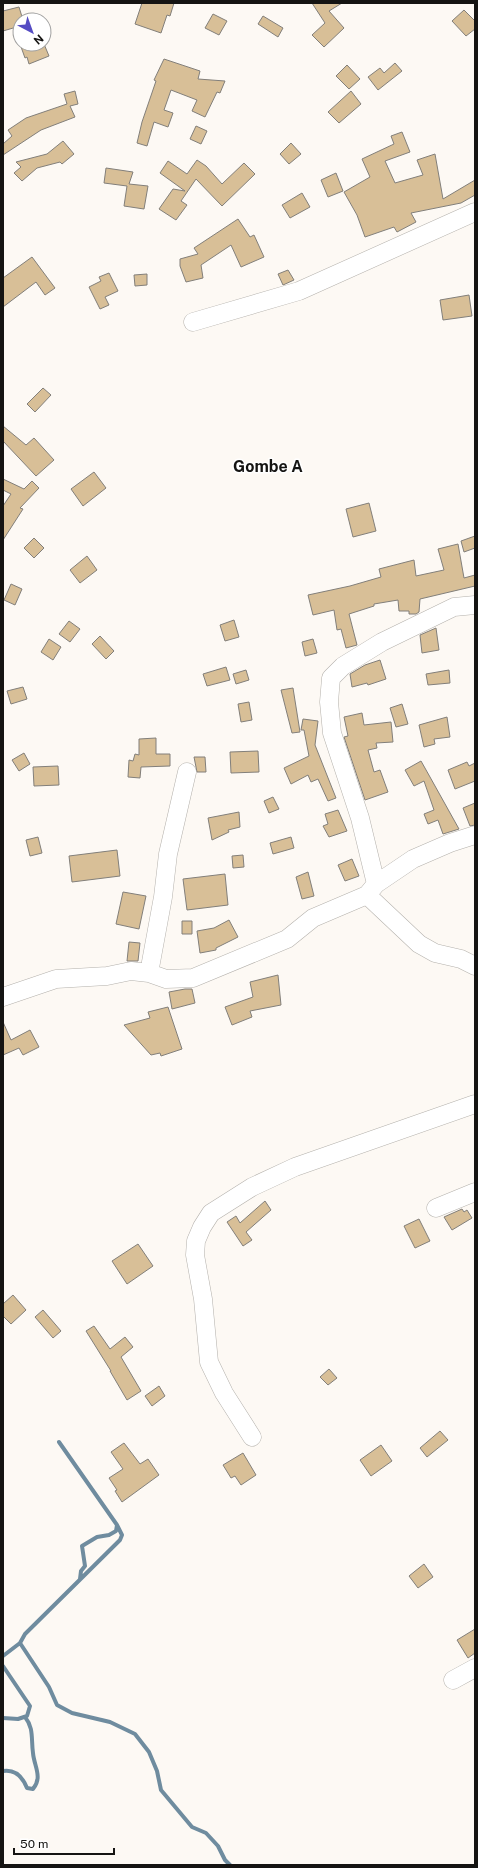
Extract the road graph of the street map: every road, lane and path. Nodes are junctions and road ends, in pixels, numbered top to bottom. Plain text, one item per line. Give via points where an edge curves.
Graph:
1 (475, 212) edge
2 (192, 322) dead end
3 (475, 605) edge
4 (187, 772) dead end
5 (475, 835) edge
6 (372, 890) junction
7 (475, 966) edge
8 (149, 973) junction
9 (3, 997) edge
10 (475, 1104) edge
11 (475, 1192) edge
12 (436, 1208) dead end
13 (252, 1437) dead end
14 (475, 1668) edge
15 (453, 1680) dead end

1 - 2 street via 299,291
3 - 6 street via 454,607 382,642 343,666 331,678 329,702 332,733 360,818
4 - 8 street via 168,854
5 - 6 street via 413,859
6 - 7 street via 419,944 435,953 461,959
6 - 8 street via 313,918 287,939 193,978 166,979
8 - 9 street via 131,971 107,976 56,979
10 - 13 street via 295,1167 252,1187 211,1213 196,1241 195,1255 203,1299 209,1362 224,1393
11 - 12 street
14 - 15 street

